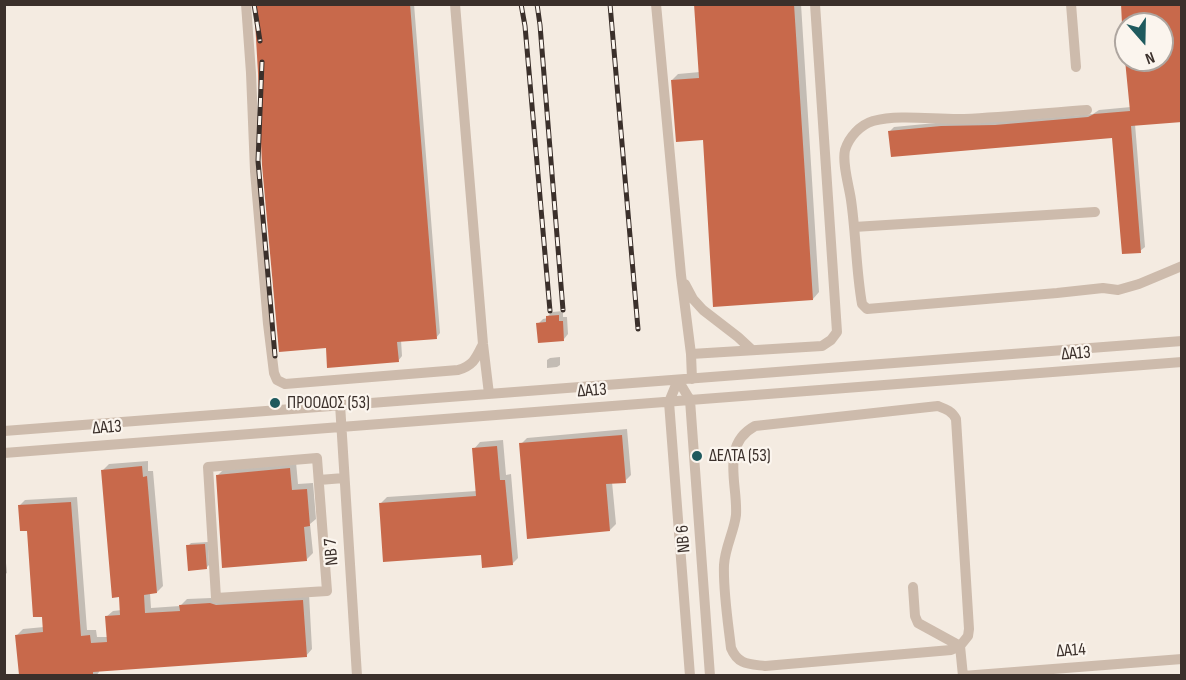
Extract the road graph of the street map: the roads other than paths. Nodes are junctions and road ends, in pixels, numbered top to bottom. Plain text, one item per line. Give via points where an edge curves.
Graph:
1 (246, 4) edge
2 (455, 4) edge
3 (656, 4) edge
4 (815, 4) edge
5 (1071, 4) edge
6 (1076, 67) dead end
7 (1088, 110) dead end
8 (1095, 212) dead end
9 (854, 227) junction
10 (1182, 266) edge
11 (681, 275) junction
12 (1182, 341) edge
13 (483, 344) junction
14 (752, 350) junction
15 (691, 354) junction
16 (1182, 362) edge
17 (692, 379) junction
18 (678, 380) junction
19 (489, 394) junction
20 (690, 400) junction
21 (669, 402) junction
22 (340, 405) junction
23 (342, 426) junction
24 (4, 431) edge
25 (4, 453) edge
26 (344, 478) junction
27 (319, 480) junction
28 (913, 586) dead end
29 (960, 646) junction
30 (1182, 659) edge
31 (357, 675) edge
32 (690, 675) edge
33 (711, 675) edge
34 (963, 675) edge

1 - 13 street via 255,171 269,334 277,380 285,384 458,370 473,362
2 - 13 street
3 - 11 street
4 - 14 street via 837,332 822,345
5 - 6 street
7 - 9 street via 871,122 859,129 845,149
8 - 9 street
9 - 10 street via 859,289 867,309 1103,288 1118,290
11 - 14 street via 703,310
11 - 15 street
12 - 17 street, ΔΑ13
13 - 19 street
14 - 15 street
15 - 17 street
16 - 20 street, ΔΑ13
17 - 18 street, ΔΑ13
18 - 19 street, ΔΑ13
18 - 20 street
18 - 21 street
19 - 22 street, ΔΑ13
20 - 21 street, ΔΑ13
20 - 33 street, ΝΒ 6
21 - 23 street, ΔΑ13
21 - 32 street, ΝΒ 6
22 - 23 street, ΝΒ 7
22 - 24 street, ΔΑ13
23 - 25 street, ΔΑ13
23 - 26 street, ΝΒ 7
26 - 27 street
26 - 31 street, ΝΒ 7
27 - 27 street via 327,591 216,598 208,467 317,458
28 - 29 street via 918,623
29 - 29 street via 969,629 954,414 938,406 755,426 746,431 733,462 736,513 724,564 734,656 748,664 765,666 951,650
29 - 34 street
30 - 34 street, ΔΑ14

